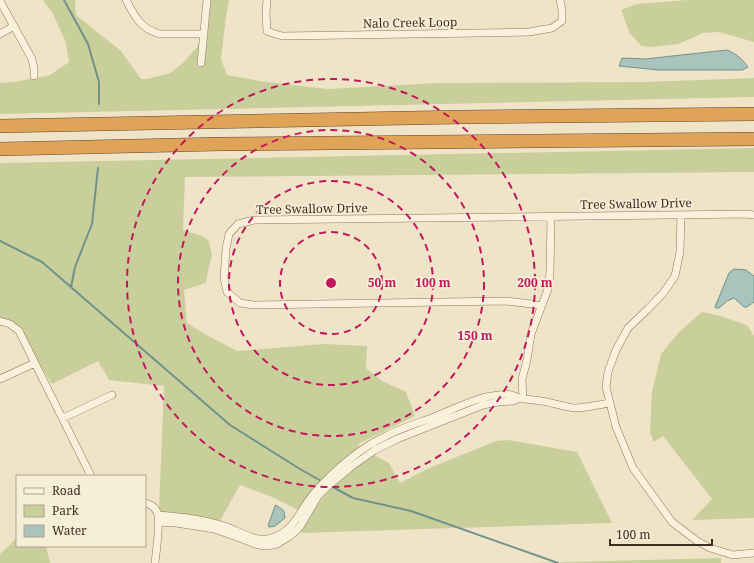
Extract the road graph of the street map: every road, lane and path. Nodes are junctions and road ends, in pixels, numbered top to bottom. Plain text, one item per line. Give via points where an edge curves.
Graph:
1 (126, 0) edge
2 (208, 0) edge
3 (267, 0) edge
4 (560, 0) edge
5 (0, 1) edge
6 (14, 26) junction
7 (0, 34) edge
8 (204, 34) junction
9 (201, 63) dead end
10 (34, 76) dead end
11 (752, 114) edge
12 (0, 126) edge
13 (754, 139) edge
14 (0, 149) edge
15 (680, 215) junction
16 (754, 215) edge
17 (552, 216) junction
18 (541, 306) junction
19 (0, 321) edge
20 (35, 363) junction
21 (0, 379) edge
22 (112, 395) dead end
23 (521, 398) junction
24 (610, 403) junction
25 (63, 418) junction
26 (91, 475) edge
27 (146, 503) edge
28 (158, 519) junction
29 (754, 553) edge
30 (155, 563) edge

1 - 8 street via 138,20 147,29 160,34
2 - 8 street
3 - 4 street, Nalo Creek Loop via 267,31 282,36 529,32 552,28 562,22
5 - 6 street
6 - 7 street
6 - 10 street via 32,59
8 - 9 street
11 - 12 highway
13 - 14 highway via 213,144
15 - 16 street, Tree Swallow Drive
15 - 17 street, Tree Swallow Drive
15 - 24 street via 680,252 675,276 648,310 628,328 616,350 606,387
17 - 18 street via 550,273 548,289
17 - 18 street, Tree Swallow Drive via 254,220 238,224 229,234 226,249 224,278 227,292 240,303 254,305 505,301
18 - 23 street via 531,334
19 - 20 street via 20,331
20 - 21 street
20 - 25 street
22 - 25 street
23 - 24 street via 574,408
23 - 28 street via 470,406 426,423 364,456 336,475 316,495 301,525 281,542 267,546 258,545 235,533
24 - 29 street via 616,427 633,468 672,522 710,548 733,555
25 - 26 street
27 - 28 street via 154,507
28 - 30 street

